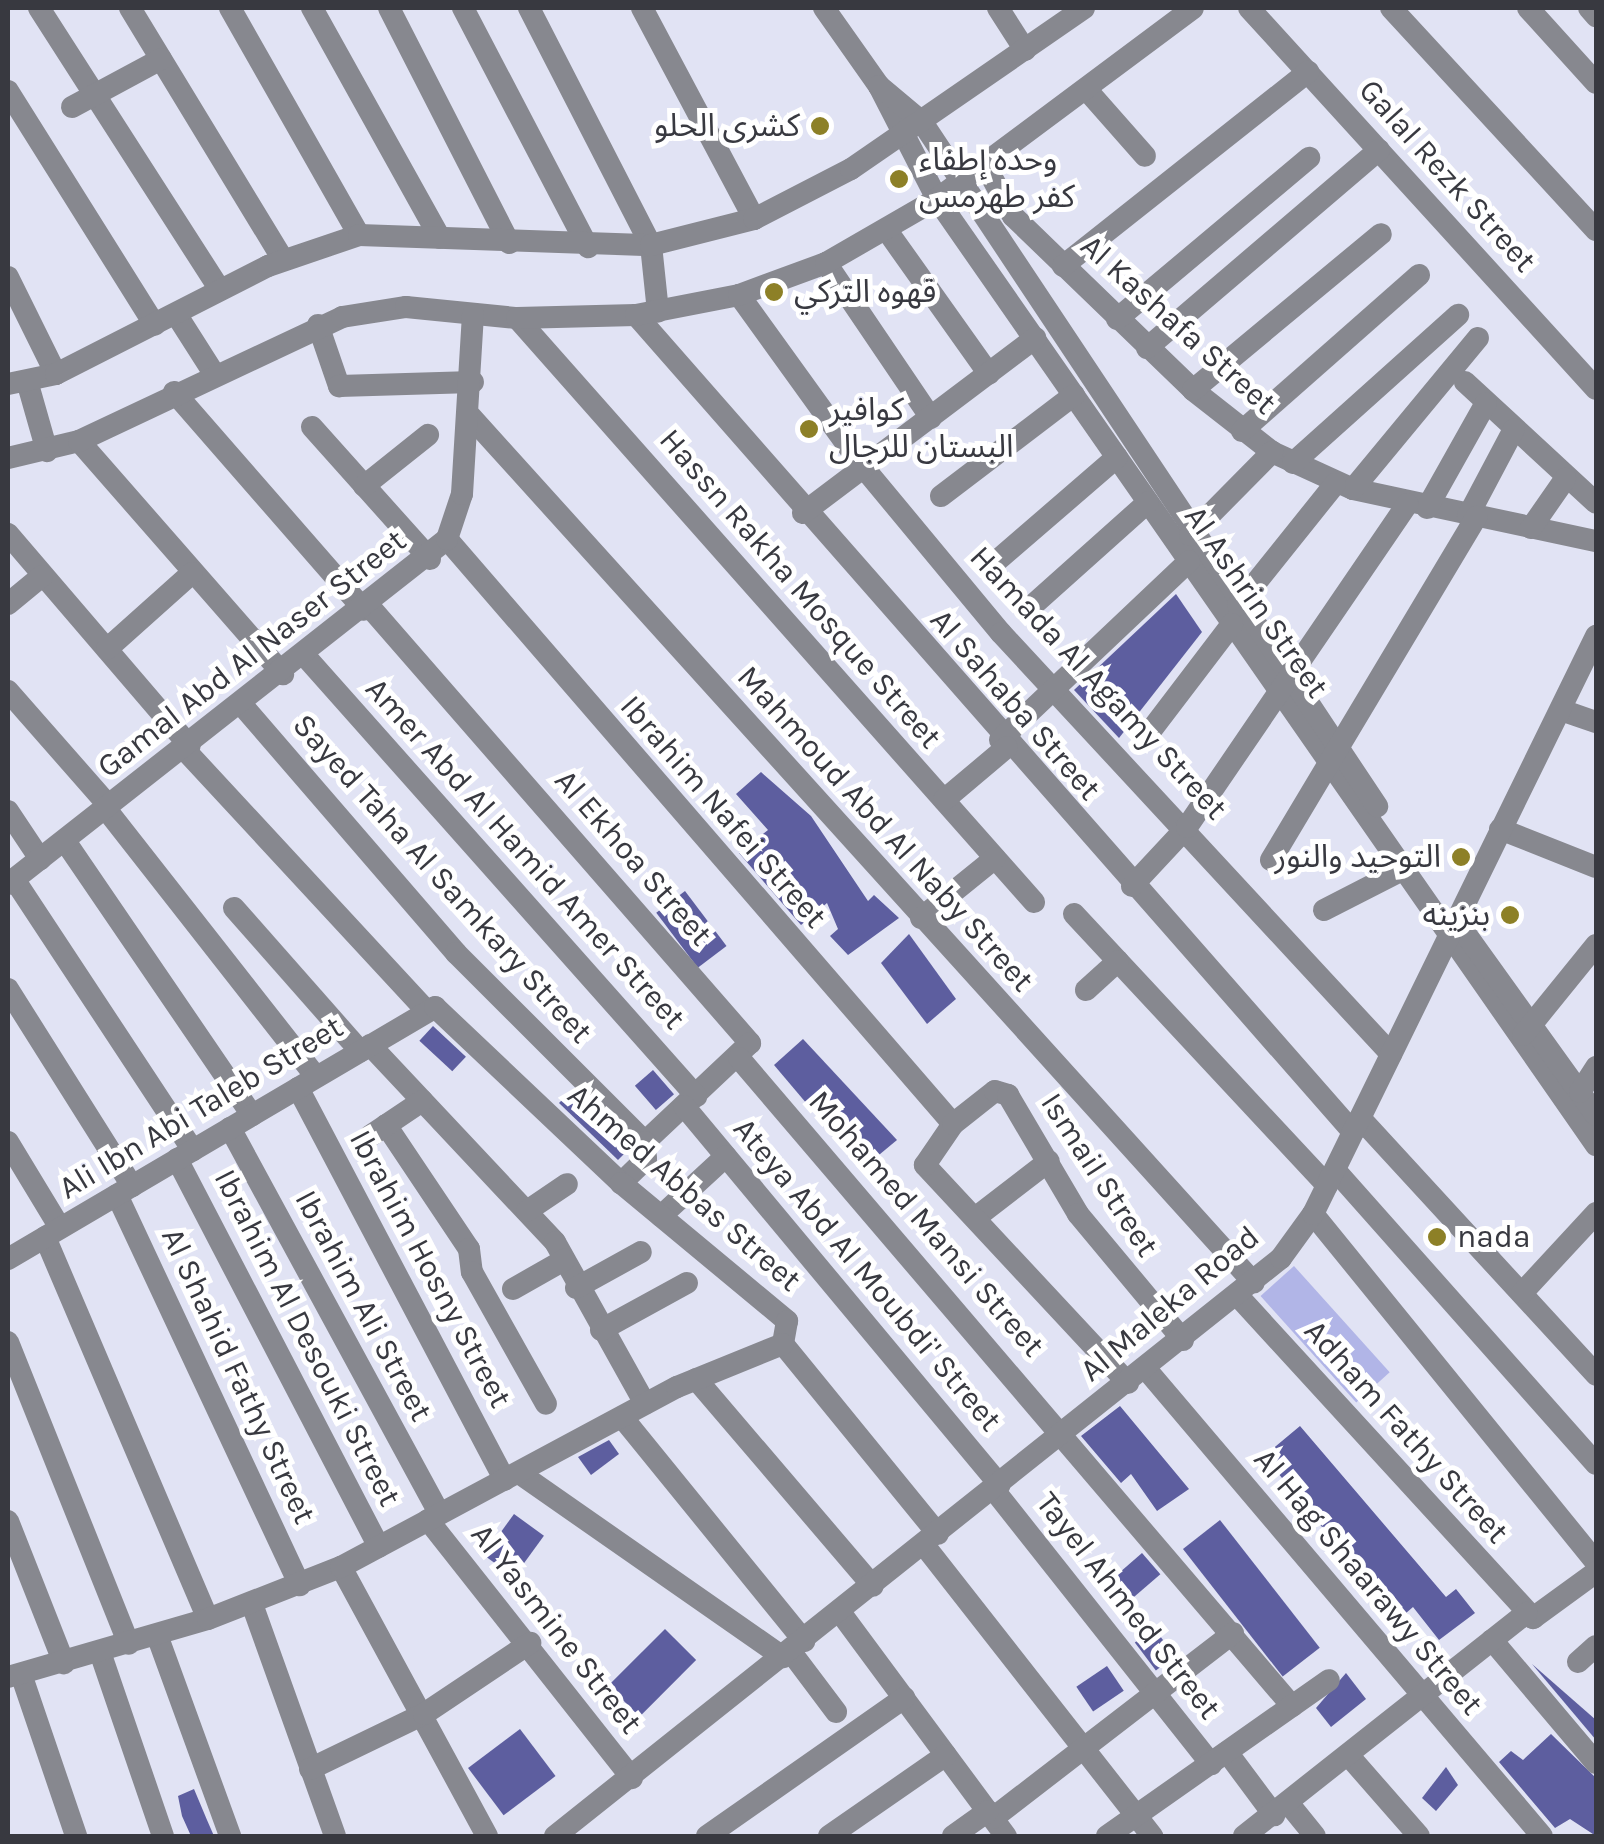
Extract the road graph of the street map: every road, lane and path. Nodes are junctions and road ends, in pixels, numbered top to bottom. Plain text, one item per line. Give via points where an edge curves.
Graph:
1 (39, 8) edge
2 (130, 8) edge
3 (230, 8) edge
4 (312, 8) edge
5 (388, 8) edge
6 (463, 8) edge
7 (529, 8) edge
8 (642, 8) edge
9 (824, 8) edge
10 (998, 8) edge
11 (1084, 8) edge
12 (1193, 8) edge
13 (1250, 8) edge
14 (1391, 8) edge
15 (1528, 8) edge
16 (1589, 8) edge
17 (1596, 16) edge
18 (1025, 50) junction
19 (161, 59) junction
20 (1308, 72) junction
21 (1596, 83) edge
22 (878, 86) junction
23 (1086, 89) junction
24 (8, 91) edge
25 (95, 95) junction
26 (72, 107) dead end
27 (922, 122) junction
28 (897, 137) junction
29 (1379, 150) junction
30 (1145, 156) dead end
31 (1308, 158) dead end
32 (985, 165) junction
33 (960, 182) junction
34 (937, 199) junction
35 (754, 219) junction
36 (1596, 230) edge
37 (888, 232) junction
38 (1381, 234) dead end
39 (359, 236) junction
40 (440, 238) junction
41 (509, 243) junction
42 (651, 246) junction
43 (588, 247) junction
44 (283, 260) junction
45 (826, 264) junction
46 (1064, 266) junction
47 (1419, 275) dead end
48 (8, 277) edge
49 (220, 290) junction
50 (739, 294) junction
51 (473, 314) junction
52 (647, 314) junction
53 (1458, 315) dead end
54 (517, 318) junction
55 (1117, 319) junction
56 (165, 320) junction
57 (318, 325) junction
58 (1035, 338) junction
59 (1478, 338) dead end
60 (1146, 348) junction
61 (213, 372) junction
62 (56, 374) junction
63 (989, 374) junction
64 (472, 382) junction
65 (1465, 382) dead end
66 (17, 383) edge
67 (1596, 389) edge
68 (1192, 390) junction
69 (174, 392) junction
70 (1074, 394) junction
71 (1486, 403) junction
72 (471, 417) junction
73 (931, 418) junction
74 (312, 427) dead end
75 (1242, 430) junction
76 (1514, 430) junction
77 (428, 435) dead end
78 (79, 441) junction
79 (47, 451) junction
80 (1272, 452) junction
81 (1117, 457) junction
82 (8, 458) edge
83 (1293, 463) junction
84 (864, 468) junction
85 (1565, 479) junction
86 (364, 486) junction
87 (1344, 487) junction
88 (940, 496) dead end
89 (1148, 502) junction
90 (1596, 504) edge
91 (1417, 506) junction
92 (804, 513) junction
93 (1472, 516) junction
94 (1531, 528) junction
95 (8, 534) edge
96 (1190, 535) junction
97 (447, 540) junction
98 (1596, 541) edge
99 (430, 559) junction
100 (1189, 562) junction
101 (992, 564) dead end
102 (192, 574) junction
103 (42, 576) junction
104 (8, 604) edge
105 (1033, 606) dead end
106 (367, 608) junction
107 (1235, 615) junction
108 (1596, 636) edge
109 (106, 649) junction
110 (306, 656) junction
111 (283, 674) junction
112 (1284, 686) junction
113 (8, 691) edge
114 (1052, 691) junction
115 (242, 706) junction
116 (1561, 710) junction
117 (1596, 722) edge
118 (1148, 732) dead end
119 (1004, 743) junction
120 (187, 748) junction
121 (1331, 753) junction
122 (944, 800) junction
123 (108, 808) junction
124 (8, 812) edge
125 (1187, 827) junction
126 (1500, 829) junction
127 (65, 841) junction
128 (995, 858) junction
129 (40, 859) junction
130 (1270, 860) dead end
131 (1596, 867) edge
132 (1402, 870) junction
133 (11, 881) edge
134 (1132, 886) junction
135 (1034, 902) dead end
136 (234, 908) dead end
137 (1324, 910) dead end
138 (1074, 914) dead end
139 (921, 918) junction
140 (1450, 927) junction
141 (1596, 946) edge
142 (1118, 961) junction
143 (8, 989) edge
144 (1086, 990) dead end
145 (425, 1009) junction
146 (1527, 1033) junction
147 (365, 1048) junction
148 (1391, 1054) junction
149 (739, 1058) junction
150 (1596, 1066) edge
151 (307, 1082) junction
152 (1580, 1092) junction
153 (422, 1101) junction
154 (690, 1101) junction
155 (1596, 1114) edge
156 (252, 1115) junction
157 (953, 1124) junction
158 (1356, 1125) junction
159 (230, 1128) junction
160 (8, 1142) edge
161 (644, 1142) junction
162 (1596, 1145) edge
163 (185, 1154) junction
164 (726, 1156) junction
165 (1049, 1162) junction
166 (1331, 1178) junction
167 (621, 1183) junction
168 (566, 1184) dead end
169 (124, 1190) junction
170 (527, 1211) junction
171 (1596, 1213) edge
172 (1313, 1214) junction
173 (660, 1216) junction
174 (975, 1218) junction
175 (53, 1233) junction
176 (641, 1252) dead end
177 (8, 1259) edge
178 (564, 1260) junction
179 (687, 1284) dead end
180 (576, 1288) junction
181 (1246, 1289) junction
182 (513, 1290) dead end
183 (1522, 1294) junction
184 (601, 1330) junction
185 (1182, 1340) junction
186 (8, 1342) edge
187 (783, 1344) junction
188 (1596, 1375) edge
189 (1137, 1376) junction
190 (696, 1379) junction
191 (546, 1404) dead end
192 (645, 1404) junction
193 (622, 1417) junction
194 (1066, 1433) junction
195 (1596, 1464) edge
196 (512, 1477) junction
197 (997, 1487) junction
198 (434, 1517) junction
199 (8, 1521) edge
200 (931, 1540) junction
201 (378, 1548) junction
202 (1596, 1562) edge
203 (341, 1567) junction
204 (1596, 1572) edge
205 (300, 1584) junction
206 (873, 1586) junction
207 (252, 1604) junction
208 (840, 1612) junction
209 (1526, 1612) junction
210 (208, 1619) junction
211 (1233, 1633) junction
212 (157, 1635) junction
213 (1492, 1640) junction
214 (530, 1643) junction
215 (128, 1644) junction
216 (1596, 1646) edge
217 (793, 1650) junction
218 (100, 1652) junction
219 (1578, 1662) dead end
220 (64, 1663) junction
221 (14, 1676) edge
222 (1329, 1680) dead end
223 (1155, 1693) junction
224 (1422, 1696) junction
225 (904, 1698) junction
226 (1292, 1706) junction
227 (836, 1712) dead end
228 (424, 1714) junction
229 (1082, 1749) junction
230 (946, 1755) junction
231 (1348, 1756) junction
232 (1219, 1758) junction
233 (1596, 1762) edge
234 (310, 1769) junction
235 (632, 1778) junction
236 (1282, 1809) junction
237 (1136, 1816) junction
238 (996, 1822) edge
239 (76, 1836) edge
240 (163, 1836) edge
241 (230, 1836) edge
242 (335, 1836) edge
243 (487, 1836) edge
244 (555, 1836) edge
245 (707, 1836) edge
246 (829, 1836) edge
247 (953, 1836) edge
248 (1107, 1836) edge
249 (1152, 1836) edge
250 (1244, 1836) edge
251 (1315, 1836) edge
252 (1419, 1836) edge
253 (1542, 1836) edge

1 - 25 street
2 - 19 street
3 - 39 street
4 - 40 street
5 - 41 street
6 - 43 street
7 - 42 street
8 - 35 street
9 - 22 street, Al Ashrin Street
10 - 18 street
11 - 18 street
12 - 23 street
13 - 20 street, Galal Rezk Street
14 - 36 street
15 - 21 street
16 - 17 street
18 - 27 street
19 - 25 street
19 - 44 street
20 - 29 street, Galal Rezk Street
20 - 46 street
22 - 27 street, Al Ashrin Street
22 - 28 street, Al Ashrin Street
23 - 30 street
23 - 32 street
24 - 56 street
25 - 26 street
25 - 49 street
27 - 28 street
27 - 33 street, Al Ashrin Street
28 - 34 street, Al Ashrin Street
28 - 35 street
29 - 60 street
29 - 67 street, Galal Rezk Street
31 - 55 street
32 - 33 street
32 - 46 street, Al Kashafa Street via 1013,216
33 - 34 street
33 - 96 street, Al Ashrin Street
34 - 37 street
34 - 58 street, Al Ashrin Street
35 - 42 street
37 - 45 street
37 - 63 street
38 - 68 street
39 - 40 street
39 - 44 street
40 - 41 street
41 - 43 street
42 - 43 street
42 - 52 street
44 - 49 street
45 - 50 street
45 - 73 street
46 - 55 street, Al Kashafa Street
47 - 75 street
48 - 62 street
49 - 56 street
50 - 52 street
50 - 84 street, Hamada Al Agamy Street
51 - 54 street
51 - 57 street via 406,307
51 - 64 street, Gamal Abd Al Naser Street
52 - 54 street
52 - 92 street, Al Sahaba Street
53 - 83 street
54 - 122 street, Hassn Rakha Mosque Street
55 - 60 street, Al Kashafa Street
56 - 61 street
56 - 62 street
57 - 61 street
57 - 64 street via 339,386
58 - 63 street
58 - 70 street, Al Ashrin Street
59 - 87 street
60 - 68 street, Al Kashafa Street
61 - 69 street
62 - 66 street
63 - 73 street
64 - 72 street, Gamal Abd Al Naser Street
65 - 71 street
66 - 79 street
68 - 75 street, Al Kashafa Street
69 - 78 street
69 - 106 street
70 - 81 street, Al Ashrin Street
70 - 88 street
71 - 76 street
71 - 91 street
72 - 97 street, Gamal Abd Al Naser Street
72 - 139 street, Mahmoud Abd Al Naby Street
73 - 84 street
74 - 86 street
75 - 80 street, Al Kashafa Street
76 - 85 street
76 - 93 street
77 - 86 street
78 - 79 street
78 - 102 street
79 - 82 street
80 - 83 street, Al Kashafa Street
80 - 96 street
81 - 89 street, Al Ashrin Street
81 - 101 street
83 - 87 street, Al Kashafa Street
84 - 92 street
84 - 114 street, Hamada Al Agamy Street
85 - 90 street
85 - 94 street
86 - 99 street
87 - 91 street, Al Kashafa Street
87 - 107 street
89 - 100 street, Al Ashrin Street
89 - 105 street
91 - 93 street, Al Kashafa Street
91 - 112 street
92 - 119 street, Al Sahaba Street
93 - 94 street, Al Kashafa Street
93 - 121 street
94 - 98 street, Al Kashafa Street
95 - 103 street
96 - 107 street, Al Ashrin Street
97 - 99 street, Gamal Abd Al Naser Street
97 - 157 street, Ibrahim Nafei Street
99 - 106 street, Gamal Abd Al Naser Street
100 - 107 street, Al Ashrin Street
100 - 114 street
102 - 109 street
102 - 111 street
103 - 104 street
103 - 109 street
106 - 110 street, Gamal Abd Al Naser Street
106 - 149 street, Al Ekhoa Street via 748,1040
107 - 112 street, Al Ashrin Street
107 - 118 street
108 - 116 street, Al Maleka Road
109 - 120 street
110 - 111 street, Gamal Abd Al Naser Street
110 - 154 street, Amer Abd Al Hamid Amer Street
111 - 115 street, Gamal Abd Al Naser Street
112 - 121 street, Al Ashrin Street
112 - 125 street
113 - 123 street, Ibrahim Hosny Street
114 - 119 street
114 - 125 street, Hamada Al Agamy Street
115 - 120 street, Gamal Abd Al Naser Street
115 - 161 street, Sayed Taha Al Samkary Street via 456,953
116 - 117 street
116 - 126 street, Al Maleka Road
119 - 122 street
119 - 134 street, Al Sahaba Street
120 - 123 street, Gamal Abd Al Naser Street
120 - 145 street
121 - 130 street
121 - 132 street, Al Ashrin Street
121 - 140 street, Al Ashrin Street
122 - 128 street, Hassn Rakha Mosque Street
123 - 127 street, Gamal Abd Al Naser Street
123 - 151 street, Ibrahim Hosny Street
124 - 129 street
125 - 134 street
125 - 148 street, Hamada Al Agamy Street
126 - 131 street
126 - 140 street, Al Maleka Road
127 - 129 street, Gamal Abd Al Naser Street
127 - 156 street
128 - 135 street, Hassn Rakha Mosque Street
128 - 139 street
129 - 133 street, Gamal Abd Al Naser Street
132 - 137 street
132 - 140 street, Al Ashrin Street
133 - 163 street, Ibrahim Al Desouki Street
134 - 158 street, Al Sahaba Street
136 - 147 street
138 - 142 street
139 - 181 street, Mahmoud Abd Al Naby Street
140 - 146 street, Al Ashrin Street
140 - 148 street, Al Maleka Road
141 - 146 street
142 - 144 street
142 - 166 street
143 - 169 street, Al Shahid Fathy Street
145 - 147 street, Ali Ibn Abi Taleb Street
145 - 167 street, Ahmed Abbas Street via 450,1013
146 - 152 street, Al Ashrin Street
146 - 162 street, Al Ashrin Street
147 - 151 street, Ali Ibn Abi Taleb Street
147 - 153 street
148 - 158 street, Al Maleka Road
149 - 154 street
149 - 194 street, Mohamed Mansi Street
150 - 152 street
151 - 156 street, Ali Ibn Abi Taleb Street
151 - 196 street, Ibrahim Hosny Street
152 - 155 street, Al Ashrin Street
153 - 170 street
153 - 191 street via 378,1131 468,1249 472,1272
154 - 161 street
154 - 164 street, Ateya Abd Al Moubdi' Street
156 - 159 street, Ali Ibn Abi Taleb Street
157 - 165 street, Ismail Street via 1002,1091
157 - 174 street, Al Hag Shaarawy Street via 924,1161
158 - 166 street, Al Maleka Road
158 - 183 street, Al Sahaba Street
159 - 163 street, Ali Ibn Abi Taleb Street
159 - 198 street, Ibrahim Ali Street
160 - 175 street
161 - 167 street via 646,1159
163 - 169 street, Ali Ibn Abi Taleb Street
163 - 201 street, Ibrahim Al Desouki Street
164 - 173 street
164 - 197 street, Ateya Abd Al Moubdi' Street
165 - 174 street
165 - 185 street, Ismail Street via 1103,1248
166 - 172 street, Al Maleka Road
166 - 195 street
167 - 173 street, Ahmed Abbas Street
168 - 170 street
169 - 175 street, Ali Ibn Abi Taleb Street
169 - 205 street, Al Shahid Fathy Street
170 - 178 street
171 - 183 street
172 - 181 street, Al Maleka Road
172 - 202 street
173 - 187 street, Ahmed Abbas Street via 787,1320
174 - 189 street, Al Hag Shaarawy Street
175 - 177 street, Ali Ibn Abi Taleb Street
175 - 210 street
176 - 180 street
178 - 180 street
178 - 182 street
179 - 184 street
180 - 184 street
181 - 185 street, Al Maleka Road
181 - 209 street, Adham Fathy Street
183 - 188 street, Al Sahaba Street
184 - 192 street
185 - 189 street, Al Maleka Road
186 - 215 street
187 - 190 street
187 - 200 street, Ahmed Abbas Street
189 - 194 street, Al Maleka Road
189 - 224 street, Al Hag Shaarawy Street
190 - 192 street
190 - 206 street
192 - 193 street
193 - 196 street
193 - 217 street
194 - 197 street, Al Maleka Road
194 - 211 street, Mohamed Mansi Street
196 - 198 street
196 - 217 street
197 - 200 street, Al Maleka Road
197 - 223 street, Tayel Ahmed Street
198 - 201 street
198 - 214 street, Al Yasmine Street
199 - 220 street
200 - 206 street, Al Maleka Road
200 - 229 street, Ahmed Abbas Street
201 - 203 street
203 - 205 street
203 - 228 street
204 - 209 street via 1541,1618
205 - 207 street
206 - 208 street, Al Maleka Road
207 - 210 street
207 - 234 street
208 - 217 street, Al Maleka Road
208 - 225 street
209 - 213 street
210 - 212 street
211 - 223 street
211 - 226 street, Mohamed Mansi Street
212 - 215 street
212 - 241 street
213 - 224 street
213 - 233 street
214 - 228 street
214 - 235 street, Al Yasmine Street
215 - 218 street
216 - 219 street
217 - 227 street
217 - 235 street, Al Maleka Road
218 - 220 street
218 - 240 street
220 - 221 street
221 - 239 street
222 - 226 street
223 - 229 street
223 - 232 street, Tayel Ahmed Street
224 - 231 street
224 - 253 street, Al Hag Shaarawy Street
225 - 230 street
225 - 245 street
226 - 232 street
228 - 234 street
228 - 243 street
229 - 237 street, Ahmed Abbas Street
229 - 238 street
230 - 238 street
230 - 246 street
231 - 236 street
231 - 252 street
232 - 236 street, Tayel Ahmed Street
232 - 237 street
234 - 242 street
235 - 244 street, Al Maleka Road
236 - 250 street
236 - 251 street, Tayel Ahmed Street
237 - 248 street
237 - 249 street, Ahmed Abbas Street
238 - 247 street

